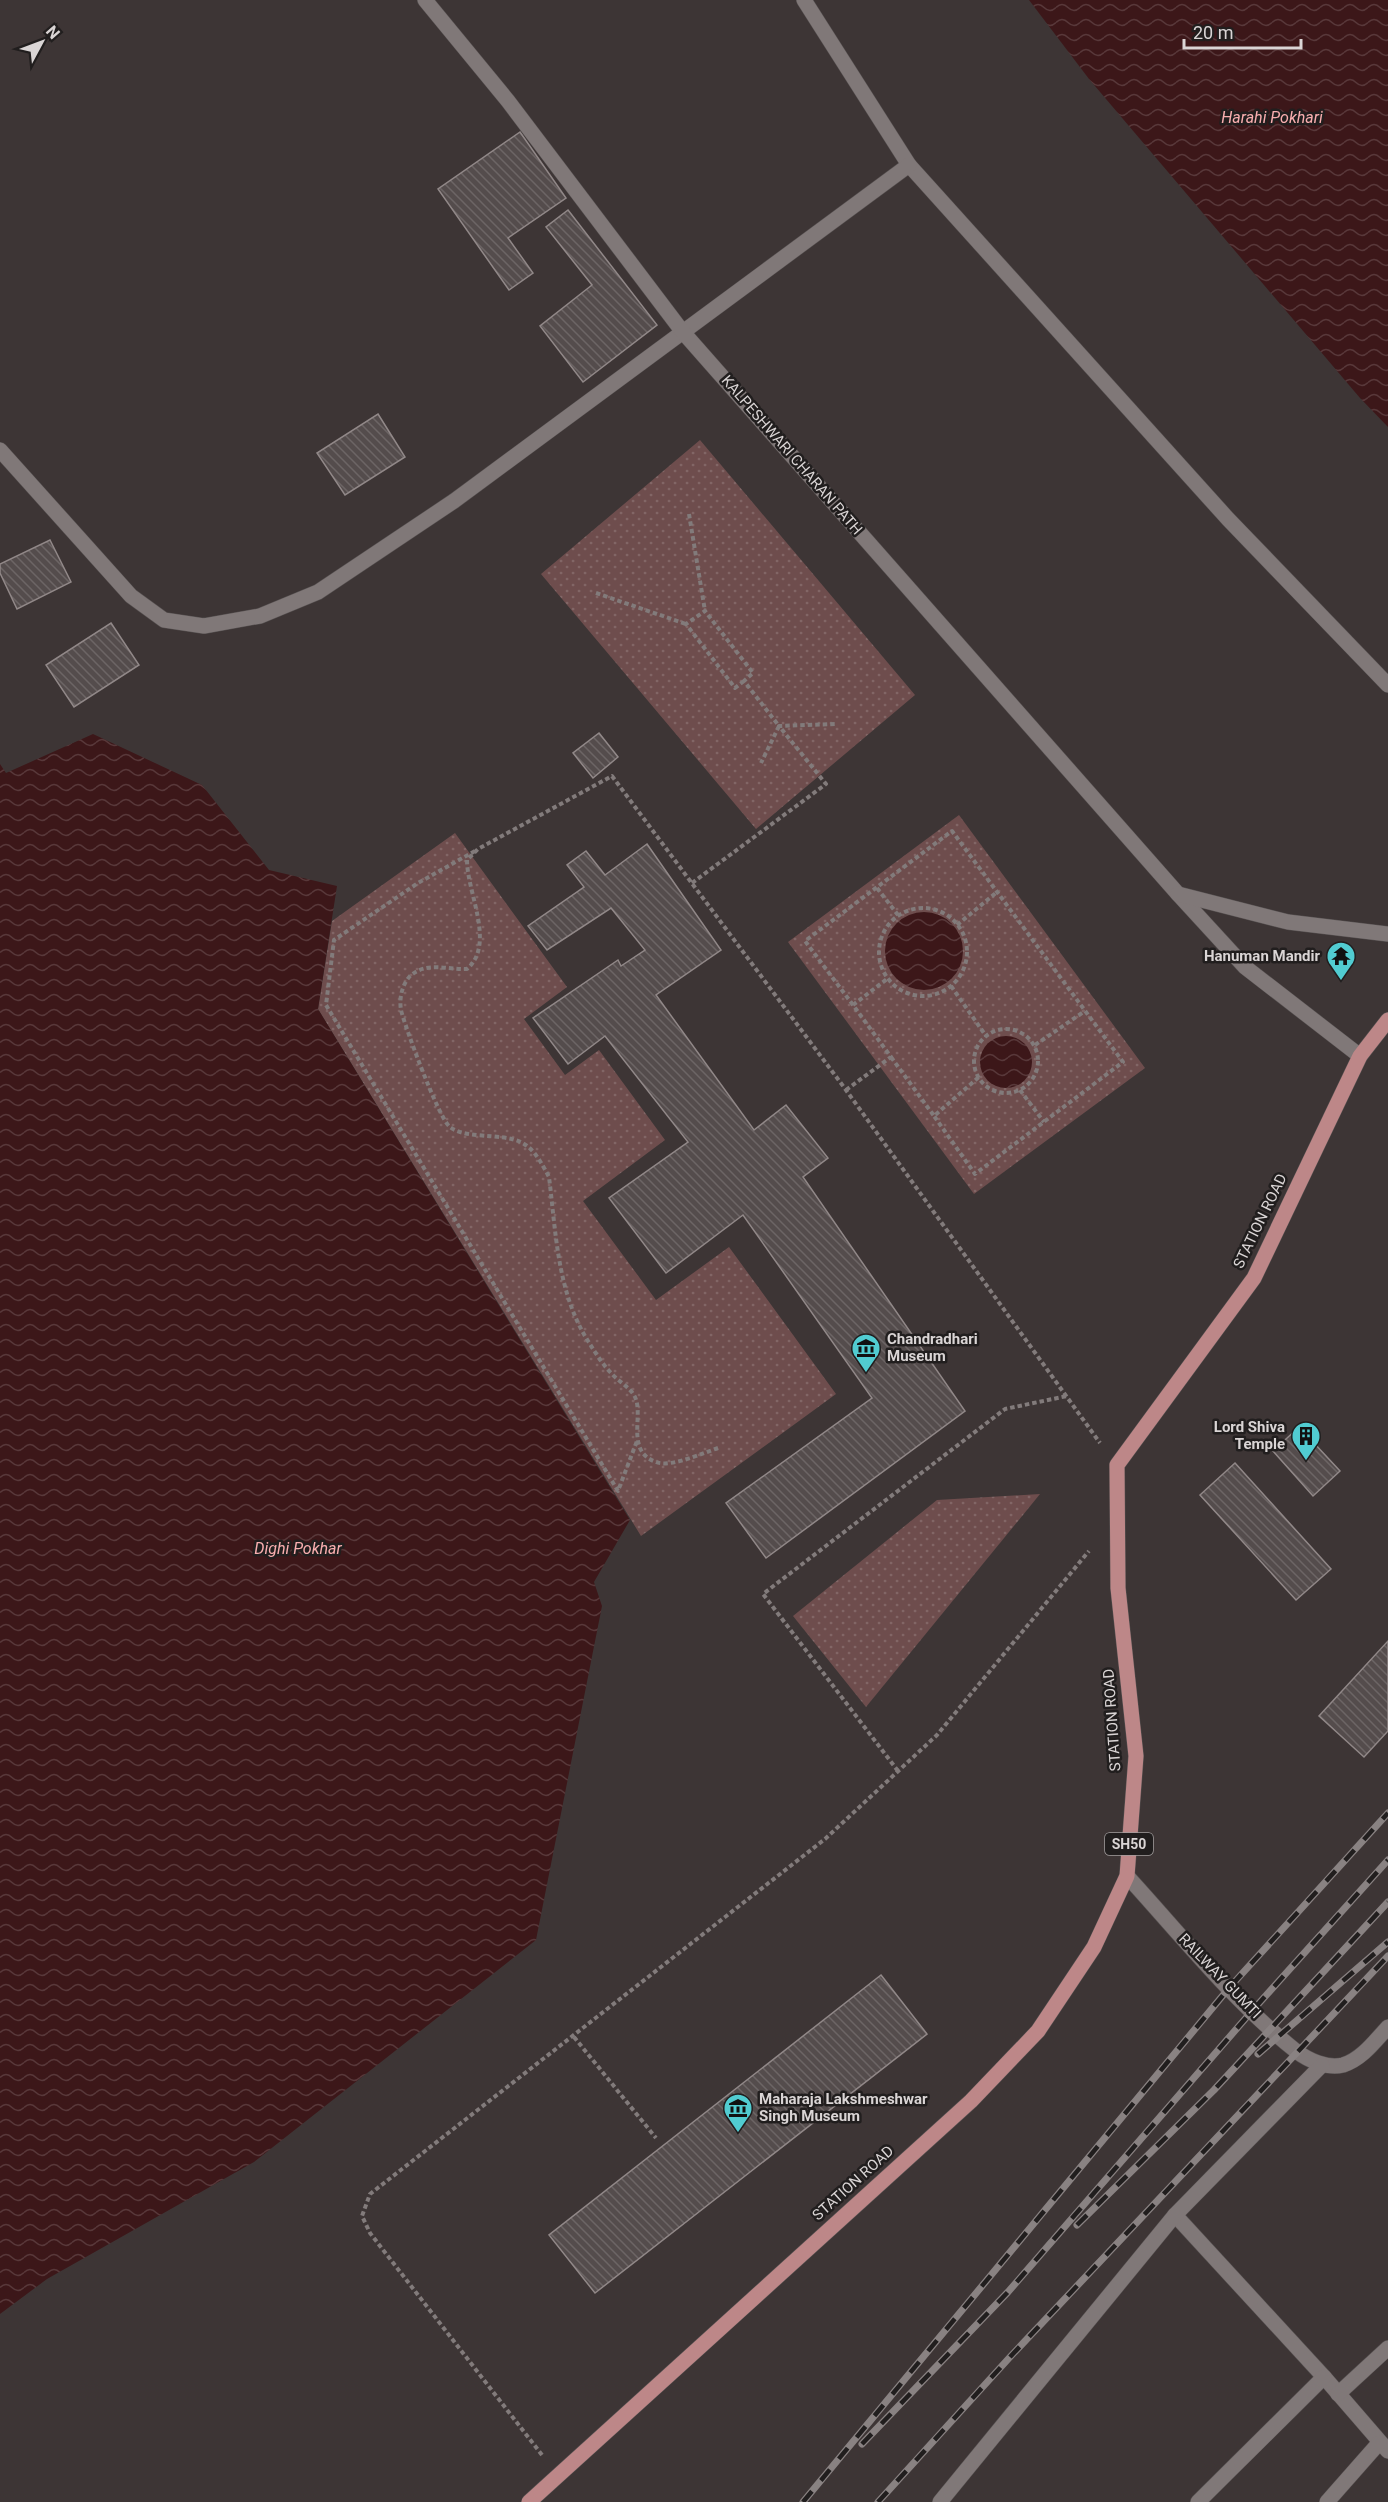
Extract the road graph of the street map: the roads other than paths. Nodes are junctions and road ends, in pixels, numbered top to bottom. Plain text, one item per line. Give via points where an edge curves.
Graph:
1 (425, 0) edge
2 (804, 0) edge
3 (909, 165) junction
4 (682, 330) junction
5 (0, 450) edge
6 (1388, 685) edge
7 (1178, 894) junction
8 (1388, 934) edge
9 (1388, 1020) edge
10 (1359, 1056) junction
11 (1127, 1876) junction
12 (1388, 2027) edge
13 (1322, 2065) junction
14 (1175, 2216) junction
15 (1388, 2348) edge
16 (1324, 2377) junction
17 (1338, 2394) junction
18 (1384, 2447) edge
19 (529, 2502) edge
20 (940, 2502) edge
21 (1198, 2502) edge
22 (1327, 2502) edge

1 - 4 street, KALPESHWARI CHARAN PATH via 508,100
2 - 3 street
3 - 4 street
3 - 6 street via 1227,519
4 - 5 street via 454,501 318,592 260,616 204,626 164,620 131,596
4 - 7 street, KALPESHWARI CHARAN PATH
7 - 8 street via 1288,922
7 - 10 street, KALPESHWARI CHARAN PATH via 1245,967
9 - 10 main road, STATION ROAD
10 - 11 main road, STATION ROAD / SH50 via 1254,1278 1117,1465 1118,1588 1136,1756
11 - 13 street, RAILWAY GUMTI via 1252,2011 1297,2052
11 - 19 main road, STATION ROAD / SH50 via 1094,1947 1038,2031 970,2101
12 - 13 street via 1360,2056 1342,2065
13 - 14 street
14 - 16 street
14 - 20 street
15 - 17 street
16 - 17 street
16 - 21 street
17 - 18 street
18 - 22 street

